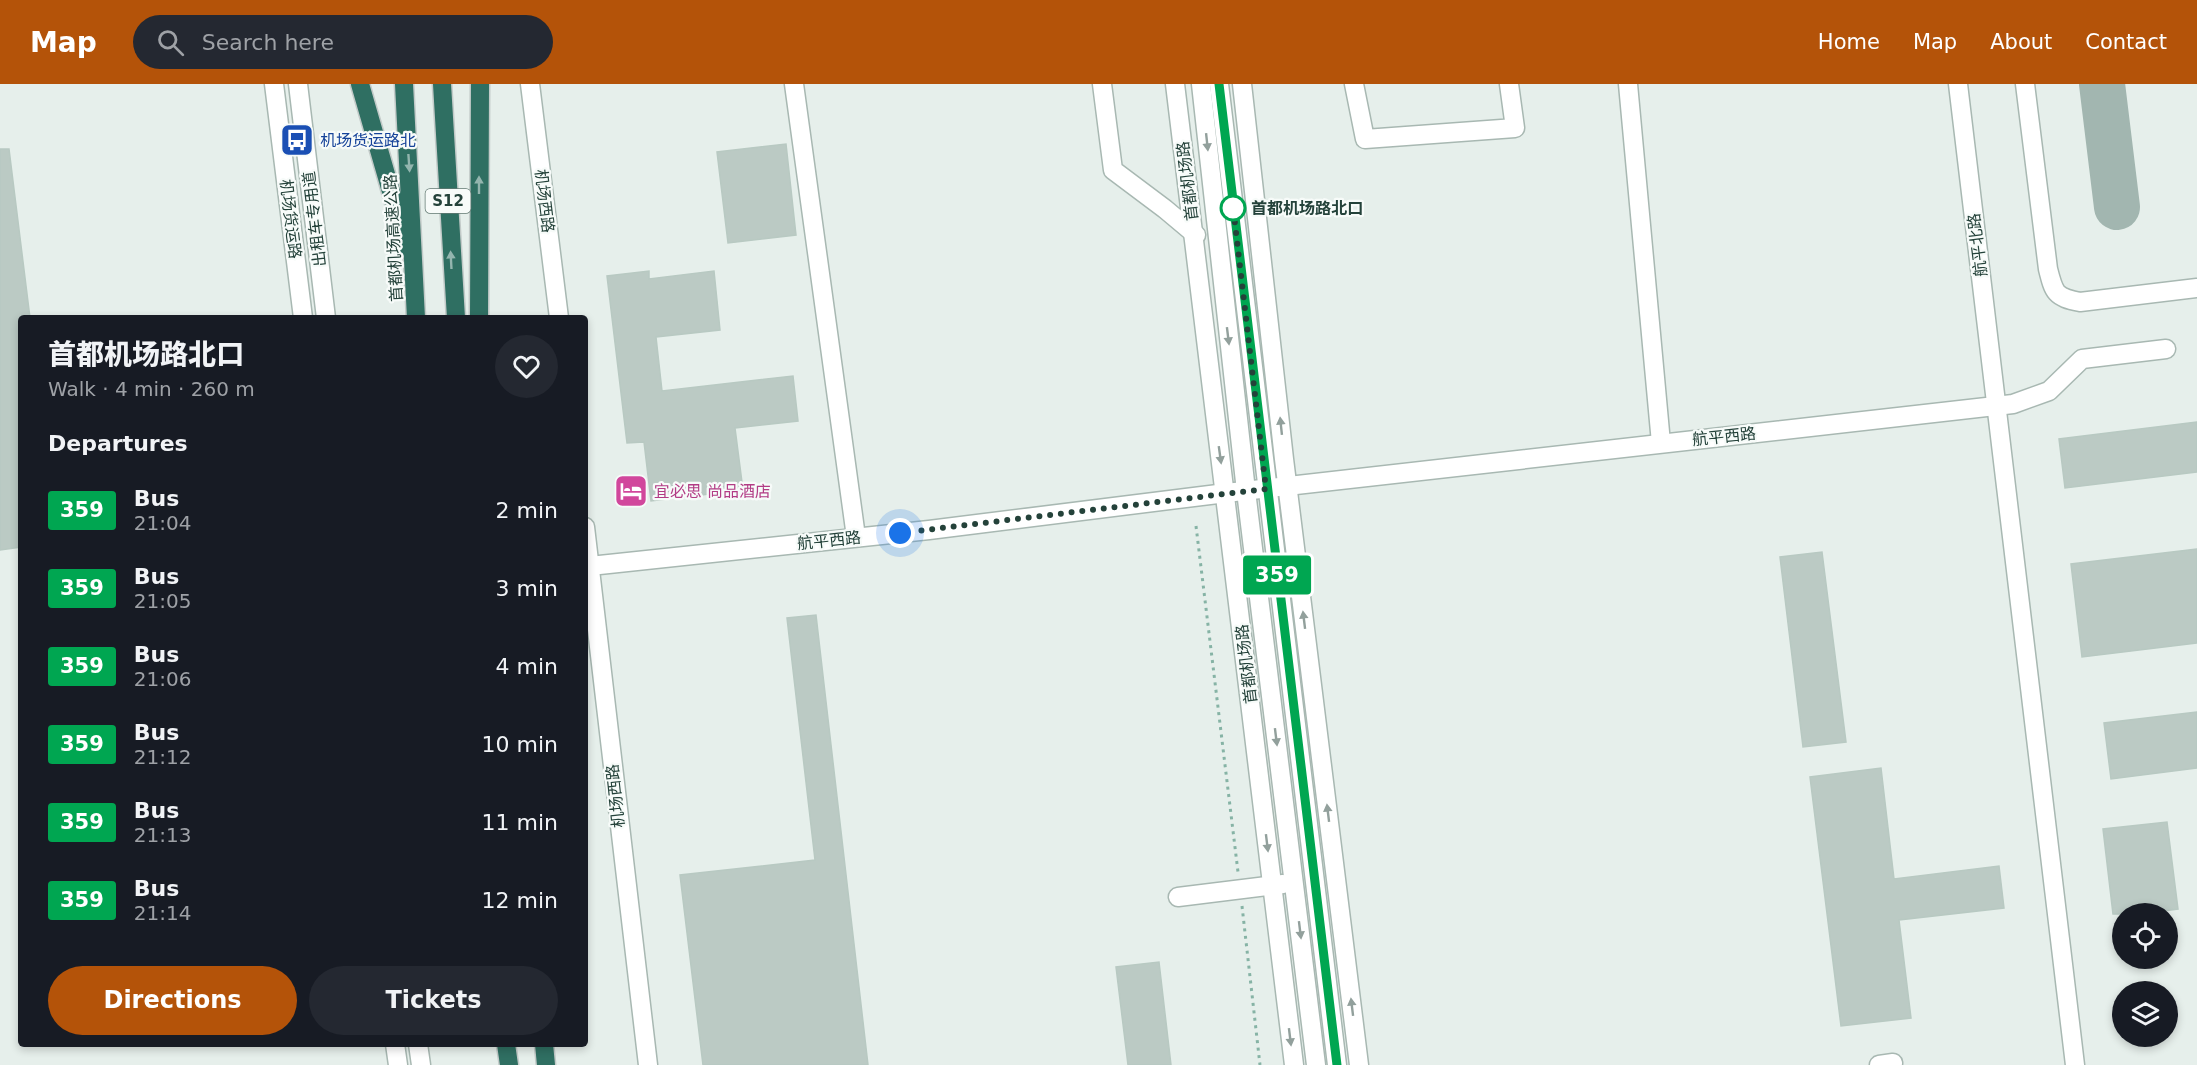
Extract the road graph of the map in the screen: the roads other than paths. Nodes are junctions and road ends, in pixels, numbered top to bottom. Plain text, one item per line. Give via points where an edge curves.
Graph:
1 (274, 84) edge
2 (298, 84) edge
3 (360, 84) edge
4 (404, 84) edge
5 (442, 84) edge
6 (480, 84) edge
7 (530, 84) edge
8 (794, 84) edge
9 (1102, 84) edge
10 (1175, 84) edge
11 (1201, 84) edge
12 (1219, 84) edge
13 (1242, 84) edge
14 (1354, 84) edge
15 (1509, 84) edge
16 (1628, 84) edge
17 (1958, 84) edge
18 (2025, 84) edge
19 (1258, 228) junction
20 (1193, 230) junction
21 (1240, 266) junction
22 (1221, 267) junction
23 (414, 269) junction
24 (2197, 288) edge
25 (303, 315) edge
26 (326, 315) edge
27 (416, 315) edge
28 (456, 315) edge
29 (479, 315) edge
30 (559, 315) edge
31 (2166, 349) dead end
32 (1997, 406) junction
33 (1661, 443) junction
34 (1288, 487) junction
35 (1266, 489) junction
36 (1246, 491) junction
37 (1226, 493) junction
38 (856, 537) junction
39 (588, 550) edge
40 (590, 566) junction
41 (1291, 693) junction
42 (1271, 694) junction
43 (1316, 716) junction
44 (1253, 722) junction
45 (1314, 880) junction
46 (1294, 883) junction
47 (1272, 885) junction
48 (1178, 897) dead end
49 (1345, 951) junction
50 (1281, 960) junction
51 (1327, 987) junction
52 (1307, 988) junction
53 (395, 1047) edge
54 (418, 1047) edge
55 (506, 1047) edge
56 (544, 1047) edge
57 (398, 1065) edge
58 (421, 1065) edge
59 (508, 1065) edge
60 (546, 1065) edge
61 (648, 1065) edge
62 (1294, 1065) edge
63 (1316, 1065) edge
64 (1337, 1065) edge
65 (1359, 1065) edge
66 (2075, 1065) edge

1 - 25 street, 机场货运路
2 - 26 street, 出租车专用道
3 - 23 highway
4 -> 23 highway, 首都机场高速公路 / S12
28 -> 5 highway, S12
29 -> 6 highway
7 - 30 street, 机场西路
8 - 38 street
9 - 20 street via 1113,170
10 - 20 street, 首都机场路
11 -> 22 street, 首都机场路
12 - 21 street
13 - 19 street
14 - 15 street via 1365,139 1515,128
16 - 33 street
17 - 32 street, 航平北路
18 - 24 street via 2054,291 2080,302
19 - 21 street
34 -> 19 street
20 - 22 street
20 -> 37 street, 首都机场路
21 - 35 street
22 -> 36 street, 首都机场路
23 - 27 highway, 首都机场高速公路 / S12
31 - 32 street, 航平西路 via 2082,359 2049,391
32 - 33 street, 航平西路
32 - 66 street, 航平北路
33 - 34 street, 航平西路
34 - 35 street, 航平西路
43 -> 34 street
35 - 36 street, 航平西路
35 - 41 street
36 - 37 street, 航平西路
36 - 42 street, 首都机场路
37 - 38 street, 航平西路
37 - 44 street, 首都机场路
38 - 40 street, 航平西路
39 - 40 street, 机场西路
40 - 61 street, 机场西路
41 - 43 street
41 - 45 street
42 - 44 street
42 -> 46 street, 首都机场路
49 -> 43 street
44 -> 47 street, 首都机场路
45 - 46 street
45 - 51 street
46 - 47 street
46 -> 52 street, 首都机场路
47 - 48 street
47 - 50 street, 首都机场路
49 - 51 street
65 -> 49 street
50 - 52 street
50 -> 62 street, 首都机场路
51 - 64 street
52 - 63 street, 首都机场路
53 - 57 street
54 - 58 street
55 - 59 highway
56 - 60 highway

